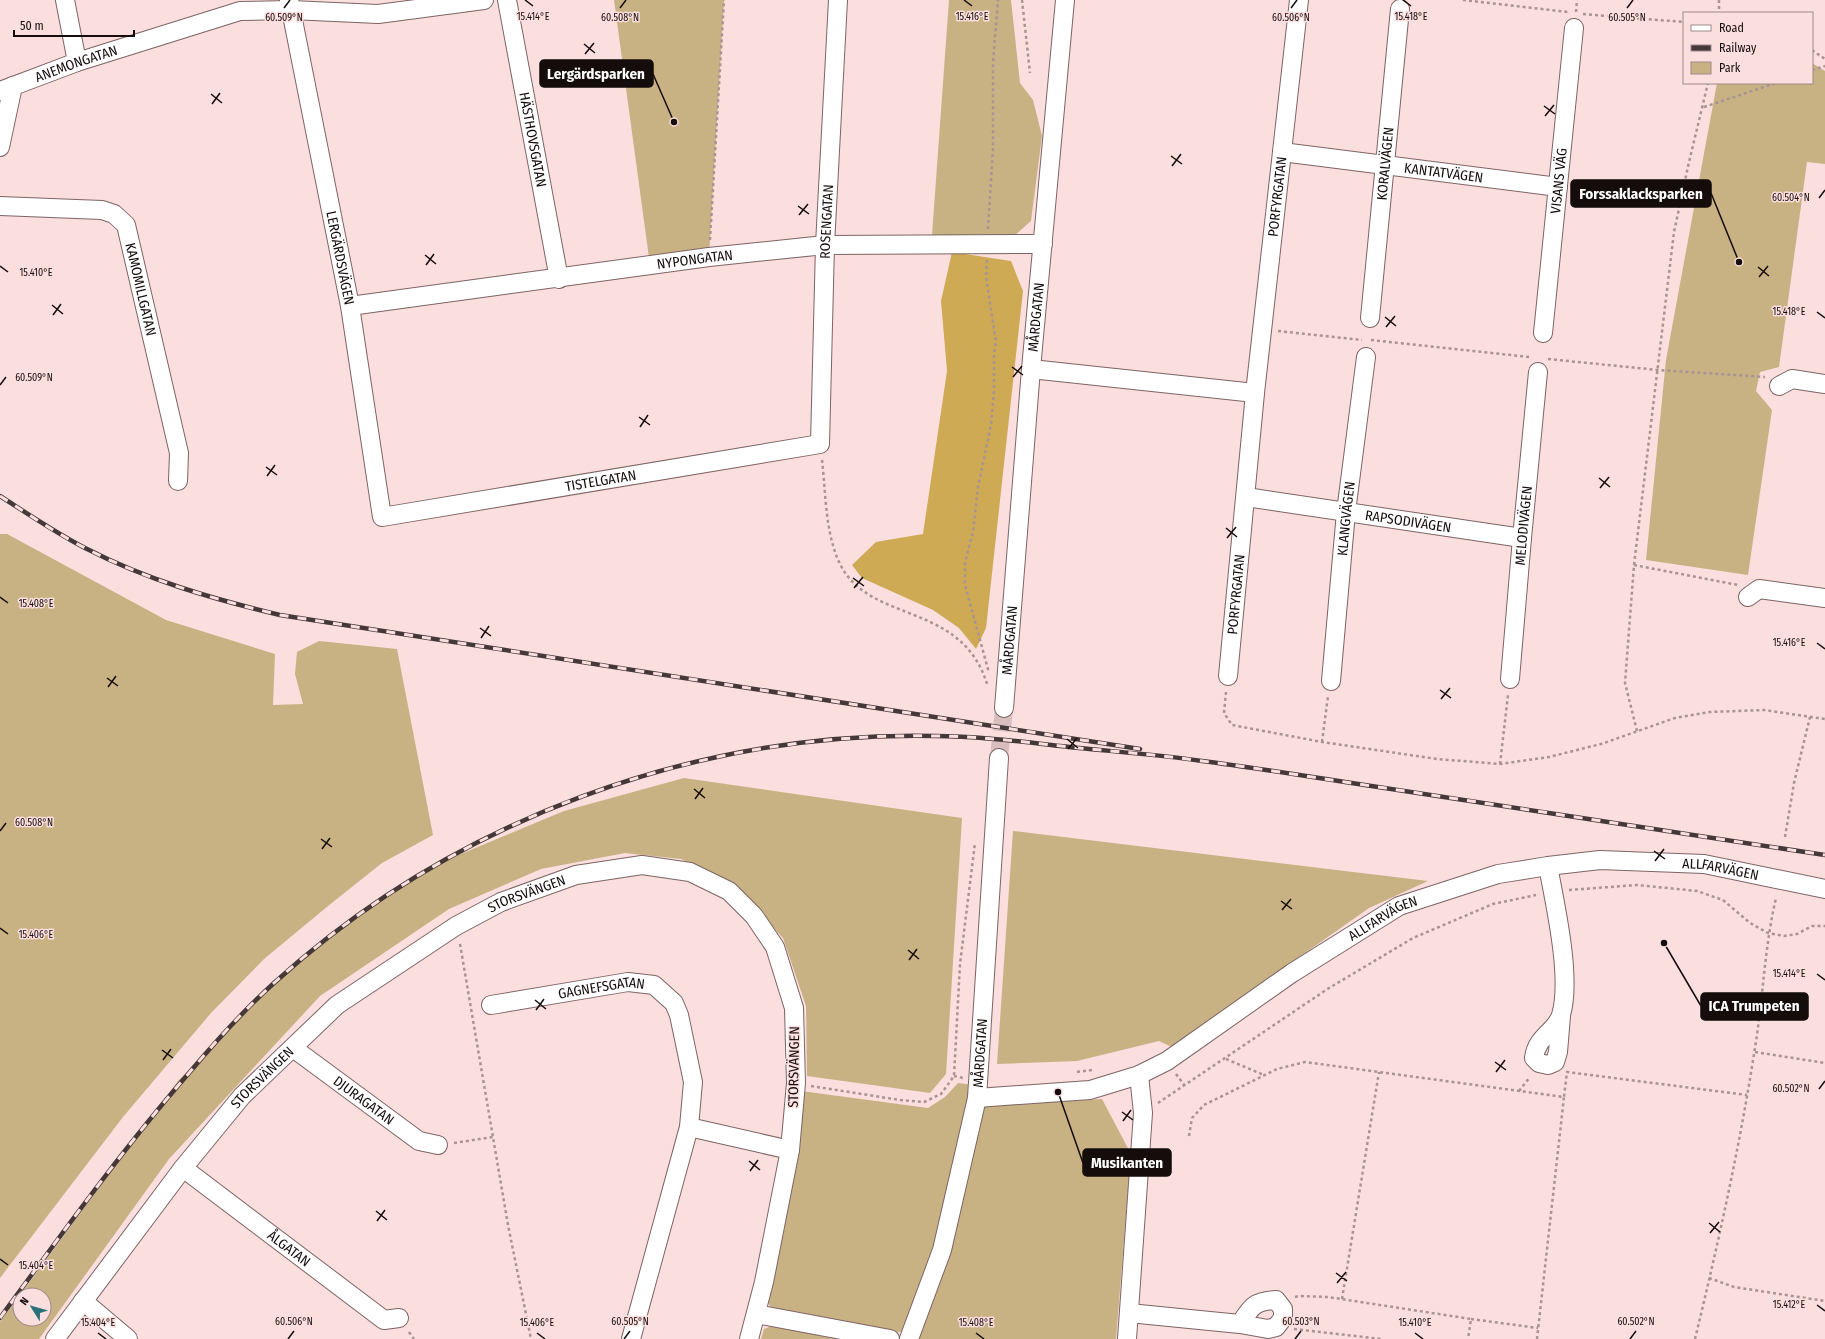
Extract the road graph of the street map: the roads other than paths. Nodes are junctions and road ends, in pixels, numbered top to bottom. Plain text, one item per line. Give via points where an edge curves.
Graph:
1 (65, 0) edge
2 (484, 0) edge
3 (507, 0) edge
4 (838, 0) edge
5 (1065, 0) edge
6 (1299, 0) edge
7 (290, 5) edge
8 (1400, 9) dead end
9 (1574, 28) dead end
10 (77, 62) junction
11 (6, 88) edge
12 (0, 147) edge
13 (1282, 152) junction
14 (1384, 164) junction
15 (1558, 187) junction
16 (0, 206) edge
17 (1043, 244) junction
18 (825, 245) junction
19 (559, 279) junction
20 (350, 306) junction
21 (1370, 318) dead end
22 (1543, 333) dead end
23 (1366, 357) dead end
24 (1539, 365) road end
25 (1031, 369) junction
26 (1785, 383) road end
27 (1825, 384) edge
28 (1255, 393) junction
29 (820, 444) joint
30 (178, 481) dead end
31 (1246, 497) junction
32 (1346, 512) junction
33 (382, 518) joint
34 (1522, 538) junction
35 (1754, 593) road end
36 (1825, 598) edge
37 (1228, 676) road end
38 (1510, 679) road end
39 (1330, 681) road end
40 (1004, 708) tunnel mouth
41 (999, 758) tunnel mouth
42 (1548, 866) junction
43 (1825, 889) edge
44 (491, 1005) dead end
45 (1561, 1016) dead end
46 (293, 1048) junction
47 (1139, 1075) junction
48 (977, 1098) junction
49 (689, 1127) junction
50 (438, 1145) road end
51 (790, 1150) junction
52 (183, 1168) junction
53 (82, 1301) junction
54 (1129, 1313) junction
55 (756, 1314) junction
56 (399, 1318) dead end
57 (1240, 1324) junction
58 (55, 1339) edge
59 (128, 1339) edge
60 (631, 1339) edge
61 (749, 1339) edge
62 (890, 1339) edge
63 (909, 1339) edge
64 (1127, 1339) edge

1 - 10 street
2 - 7 street, ANEMONGATAN via 378,14
3 - 19 street, HÄSTHOVSGATAN
4 - 18 street, ROSENGATAN
5 - 17 street, MÅRDGATAN
6 - 13 street, PORFYRGATAN
7 - 10 street, ANEMONGATAN via 240,11
7 - 20 street, LERGÄRDSVÄGEN
8 - 14 street, KORALVÄGEN
9 - 15 street, VISANS VÄG
10 - 11 street, ANEMONGATAN
11 - 12 street
13 - 14 street, KANTATVÄGEN
13 - 28 street, PORFYRGATAN
14 - 15 street, KANTATVÄGEN
14 - 21 street, KORALVÄGEN
15 - 22 street, VISANS VÄG
16 - 30 street, KAMOMILLGATAN via 102,210 114,214 126,225 179,453
17 - 18 street, NYPONGATAN
17 - 25 street, MÅRDGATAN
18 - 19 street, NYPONGATAN via 709,257
18 - 29 street, ROSENGATAN
19 - 20 street, NYPONGATAN
20 - 33 street, LERGÄRDSVÄGEN
23 - 32 street, KLANGVÄGEN
24 - 34 street, MELODIVÄGEN
25 - 28 street
25 - 40 street, MÅRDGATAN
26 - 27 street
28 - 31 street, PORFYRGATAN
29 - 33 street, TISTELGATAN
31 - 32 street, RAPSODIVÄGEN
31 - 37 street, PORFYRGATAN
32 - 34 street, RAPSODIVÄGEN
32 - 39 street, KLANGVÄGEN
34 - 38 street, MELODIVÄGEN
35 - 36 street
41 - 48 street, MÅRDGATAN
42 - 43 street, ALLFARVÄGEN via 1600,860 1704,864
42 - 45 street via 1565,984
42 - 47 street, ALLFARVÄGEN via 1498,874 1399,906 1292,973 1167,1061
44 - 49 street, GAGNEFSGATAN via 628,982 654,984 674,1003 680,1015 693,1082
46 - 50 street, DJURAGATAN via 419,1141
46 - 51 street, STORSVÄNGEN via 337,1005 456,926 501,902 576,875 642,865 690,872 729,891 754,916 775,946 794,1008 796,1084
46 - 52 street, STORSVÄNGEN via 242,1096
47 - 48 street, ALLFARVÄGEN via 1090,1090
47 - 54 street via 1143,1112
48 - 63 street, MÅRDGATAN via 942,1250
49 - 51 street
49 - 60 street, GAGNEFSGATAN
51 - 55 street, STORSVÄNGEN
52 - 53 street, STORSVÄNGEN
52 - 56 street, ÅLGATAN via 384,1320
53 - 58 street, STORSVÄNGEN
53 - 59 street
54 - 57 street
54 - 64 street
55 - 61 street, STORSVÄNGEN
55 - 62 street
57 - 57 street via 1268,1329 1276,1327 1283,1318 1284,1308 1276,1300 1264,1301 1251,1307

